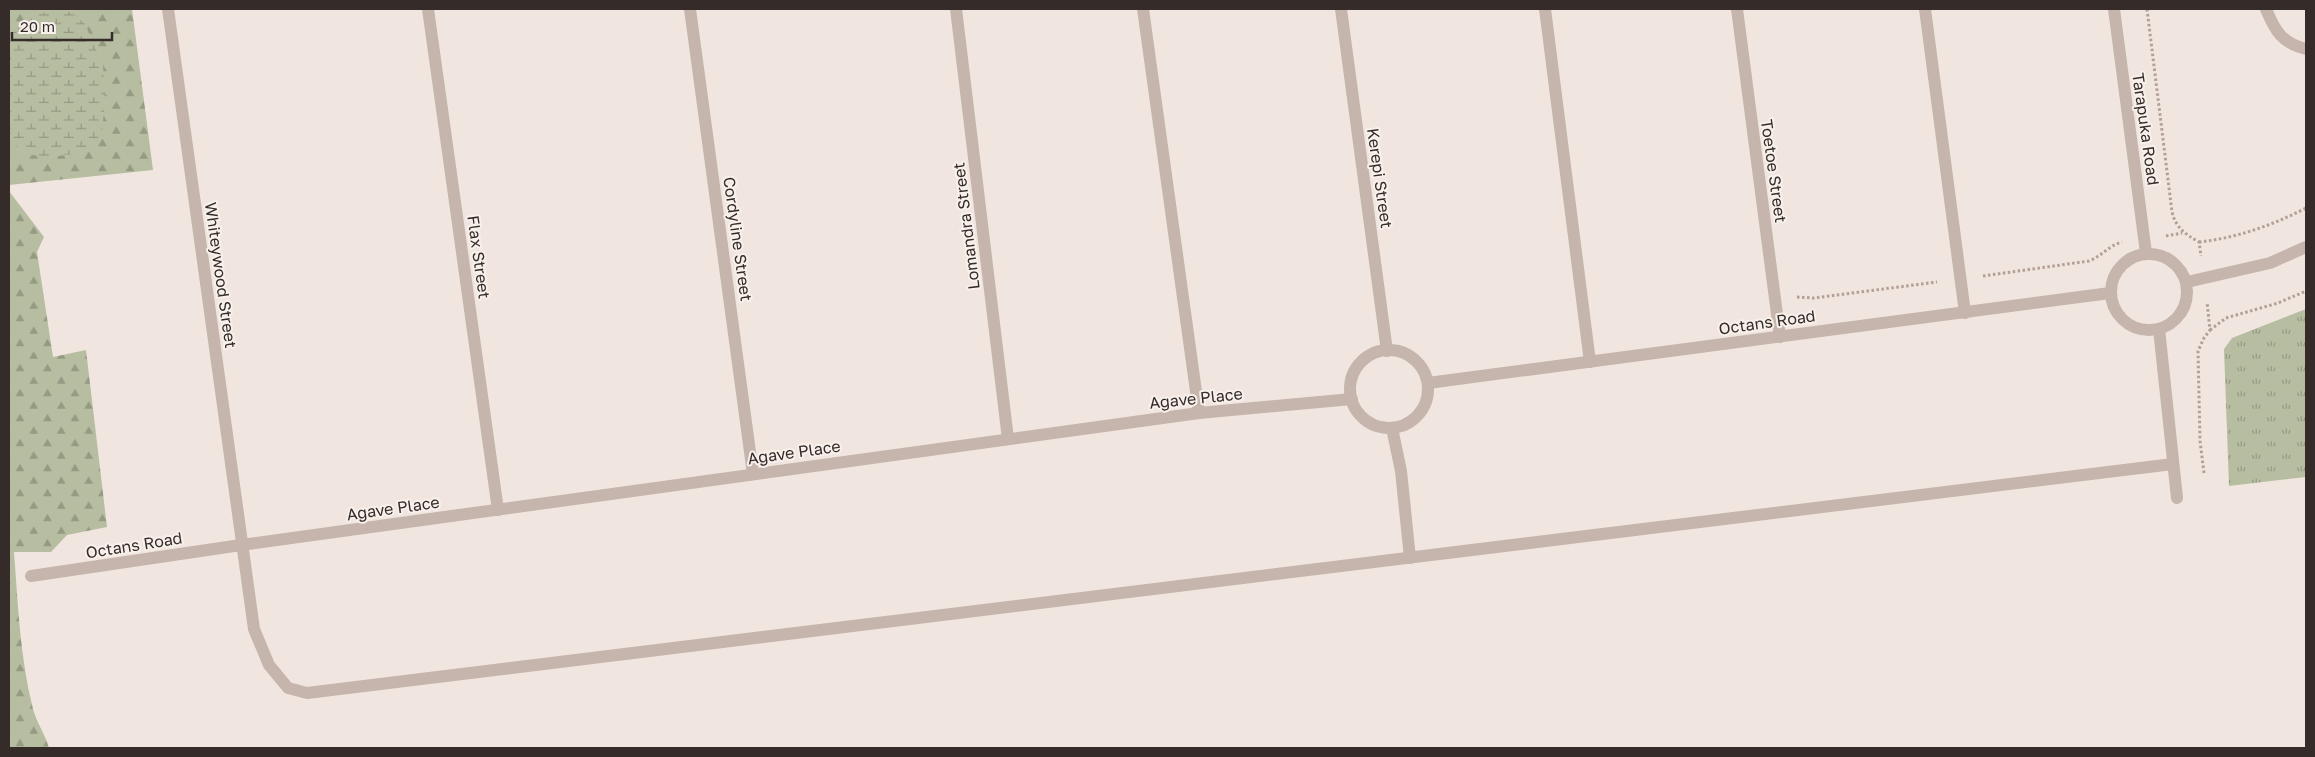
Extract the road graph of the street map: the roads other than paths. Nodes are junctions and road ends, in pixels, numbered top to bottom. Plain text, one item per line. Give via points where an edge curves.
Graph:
1 (168, 9) edge
2 (428, 9) edge
3 (690, 9) edge
4 (956, 9) edge
5 (1144, 9) edge
6 (1341, 9) edge
7 (1545, 9) edge
8 (1736, 9) edge
9 (1926, 9) edge
10 (2114, 9) edge
11 (2266, 9) edge
12 (2306, 49) edge
13 (2306, 247) edge
14 (2146, 253) junction
15 (2187, 282) junction
16 (2110, 294) junction
17 (1965, 313) junction
18 (2159, 329) junction
19 (1780, 337) junction
20 (1387, 351) junction
21 (1590, 362) junction
22 (1428, 383) junction
23 (1352, 399) junction
24 (1198, 413) junction
25 (1392, 428) junction
26 (1008, 439) junction
27 (2173, 464) junction
28 (753, 474) junction
29 (2177, 498) dead end
30 (498, 510) junction
31 (241, 545) junction
32 (1410, 558) junction
33 (31, 576) dead end

1 - 31 street, Whiteywood Street
2 - 30 street, Flax Street
3 - 28 street, Cordyline Street
4 - 26 street, Lomandra Street
5 - 24 street
6 - 20 street, Kerepi Street
7 - 21 street
8 - 19 street, Toetoe Street
9 - 17 street
10 - 14 street, Tarapuka Road
11 - 12 street via 2276,30 2288,44
13 - 15 street via 2270,263
14 - 15 street via 2160,254 2172,260
14 - 16 street via 2125,262 2112,281
15 - 18 street via 2188,294 2182,311 2170,324
16 - 17 street, Octans Road
16 - 18 street via 2126,323 2147,330
17 - 19 street, Octans Road
18 - 27 street
19 - 21 street, Octans Road
20 - 22 street via 1409,356 1421,368
20 - 23 street via 1375,353 1357,367 1351,389
21 - 22 street, Octans Road
22 - 25 street via 1425,404 1420,413 1412,421
23 - 24 street, Agave Place
23 - 25 street via 1363,418 1382,428
24 - 26 street, Agave Place
25 - 32 street via 1401,470
26 - 28 street, Agave Place
27 - 29 street
27 - 32 street, Whiteywood Street
28 - 30 street, Agave Place
30 - 31 street, Agave Place
31 - 32 street, Whiteywood Street via 254,629 269,665 288,688 307,693
31 - 33 street, Octans Road

